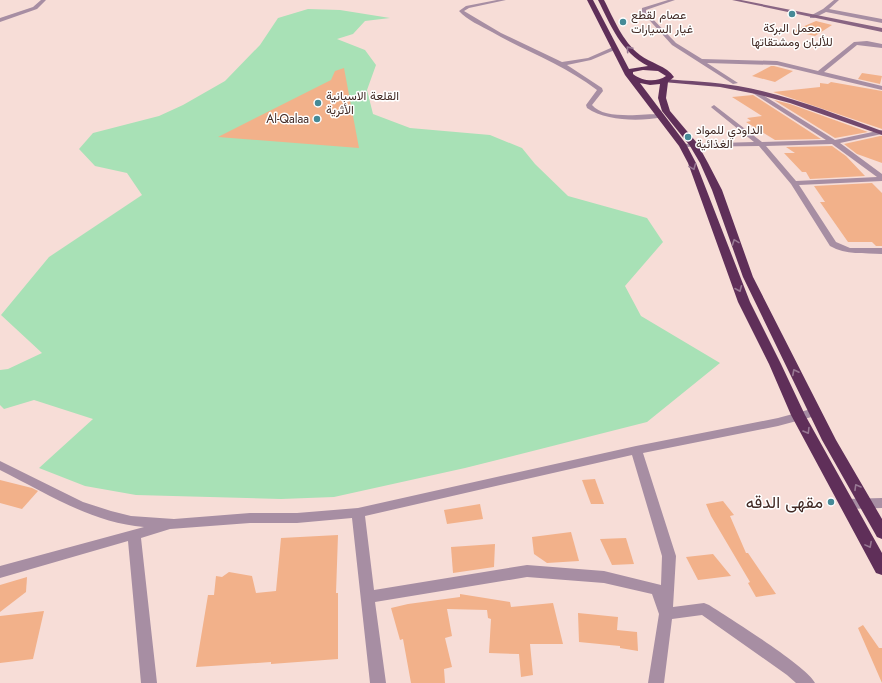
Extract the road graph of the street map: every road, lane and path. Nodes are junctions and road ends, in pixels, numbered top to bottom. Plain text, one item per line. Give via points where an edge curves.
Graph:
1 (44, 0) edge
2 (504, 0) edge
3 (590, 0) edge
4 (601, 0) edge
5 (672, 0) edge
6 (734, 0) edge
7 (837, 0) edge
8 (825, 10) junction
9 (812, 17) junction
10 (0, 20) edge
11 (882, 21) edge
12 (880, 29) edge
13 (882, 46) edge
14 (615, 48) junction
15 (702, 61) junction
16 (562, 64) junction
17 (819, 73) junction
18 (630, 75) junction
19 (665, 76) junction
20 (735, 83) junction
21 (882, 88) edge
22 (753, 92) junction
23 (714, 107) dead end
24 (660, 116) junction
25 (882, 131) edge
26 (834, 142) junction
27 (762, 145) junction
28 (689, 146) junction
29 (866, 163) junction
30 (882, 168) edge
31 (882, 178) edge
32 (794, 183) junction
33 (882, 251) edge
34 (815, 412) junction
35 (798, 415) junction
36 (636, 450) junction
37 (0, 465) edge
38 (882, 502) edge
39 (866, 503) junction
40 (847, 504) junction
41 (358, 513) junction
42 (174, 524) junction
43 (882, 533) edge
44 (134, 534) junction
45 (882, 568) edge
46 (0, 572) edge
47 (368, 597) junction
48 (666, 614) junction
49 (148, 683) edge
50 (378, 683) edge
51 (656, 683) edge
52 (807, 683) edge

1 - 10 street via 35,8
2 - 16 street via 468,7 461,11 517,44
3 - 14 highway
19 -> 4 highway via 631,52 622,41
5 - 15 street via 644,9 644,12 674,44
6 - 9 street
7 - 8 street
8 - 9 street
8 - 11 street
9 - 12 street
13 - 17 street via 856,43
14 - 16 street via 589,59
14 - 18 highway
15 - 17 street via 777,63
15 - 20 street
16 - 24 street via 600,89 589,107 593,110 613,116
17 - 21 street
18 - 19 highway via 647,82
18 - 19 highway via 630,71 637,68 649,68
18 - 24 highway
19 - 20 main road
19 - 22 main road
19 - 28 highway via 662,98 666,111
20 - 25 main road via 764,89
22 - 25 main road
22 - 26 street
23 - 27 street
24 - 28 highway
25 - 26 street
26 - 27 street
26 - 29 street
27 - 28 street
27 - 32 street
34 -> 28 highway via 748,277 717,190
28 -> 35 highway via 692,163 739,290
29 - 30 street
29 - 31 street
31 - 32 street
32 - 33 street via 836,246 850,250
34 - 35 street
39 -> 34 highway
35 - 36 street via 778,422
35 -> 40 highway
36 - 41 street
36 - 48 street via 669,556
37 - 42 street via 79,505 109,516 131,521
38 - 39 street
39 - 40 street
39 - 43 highway
40 -> 45 highway
41 - 42 street
41 - 47 street
42 - 44 street
44 - 46 street
44 - 49 street
47 - 48 street via 526,571 547,572 604,577 657,589
47 - 50 street
48 - 51 street
48 - 52 street via 704,610

